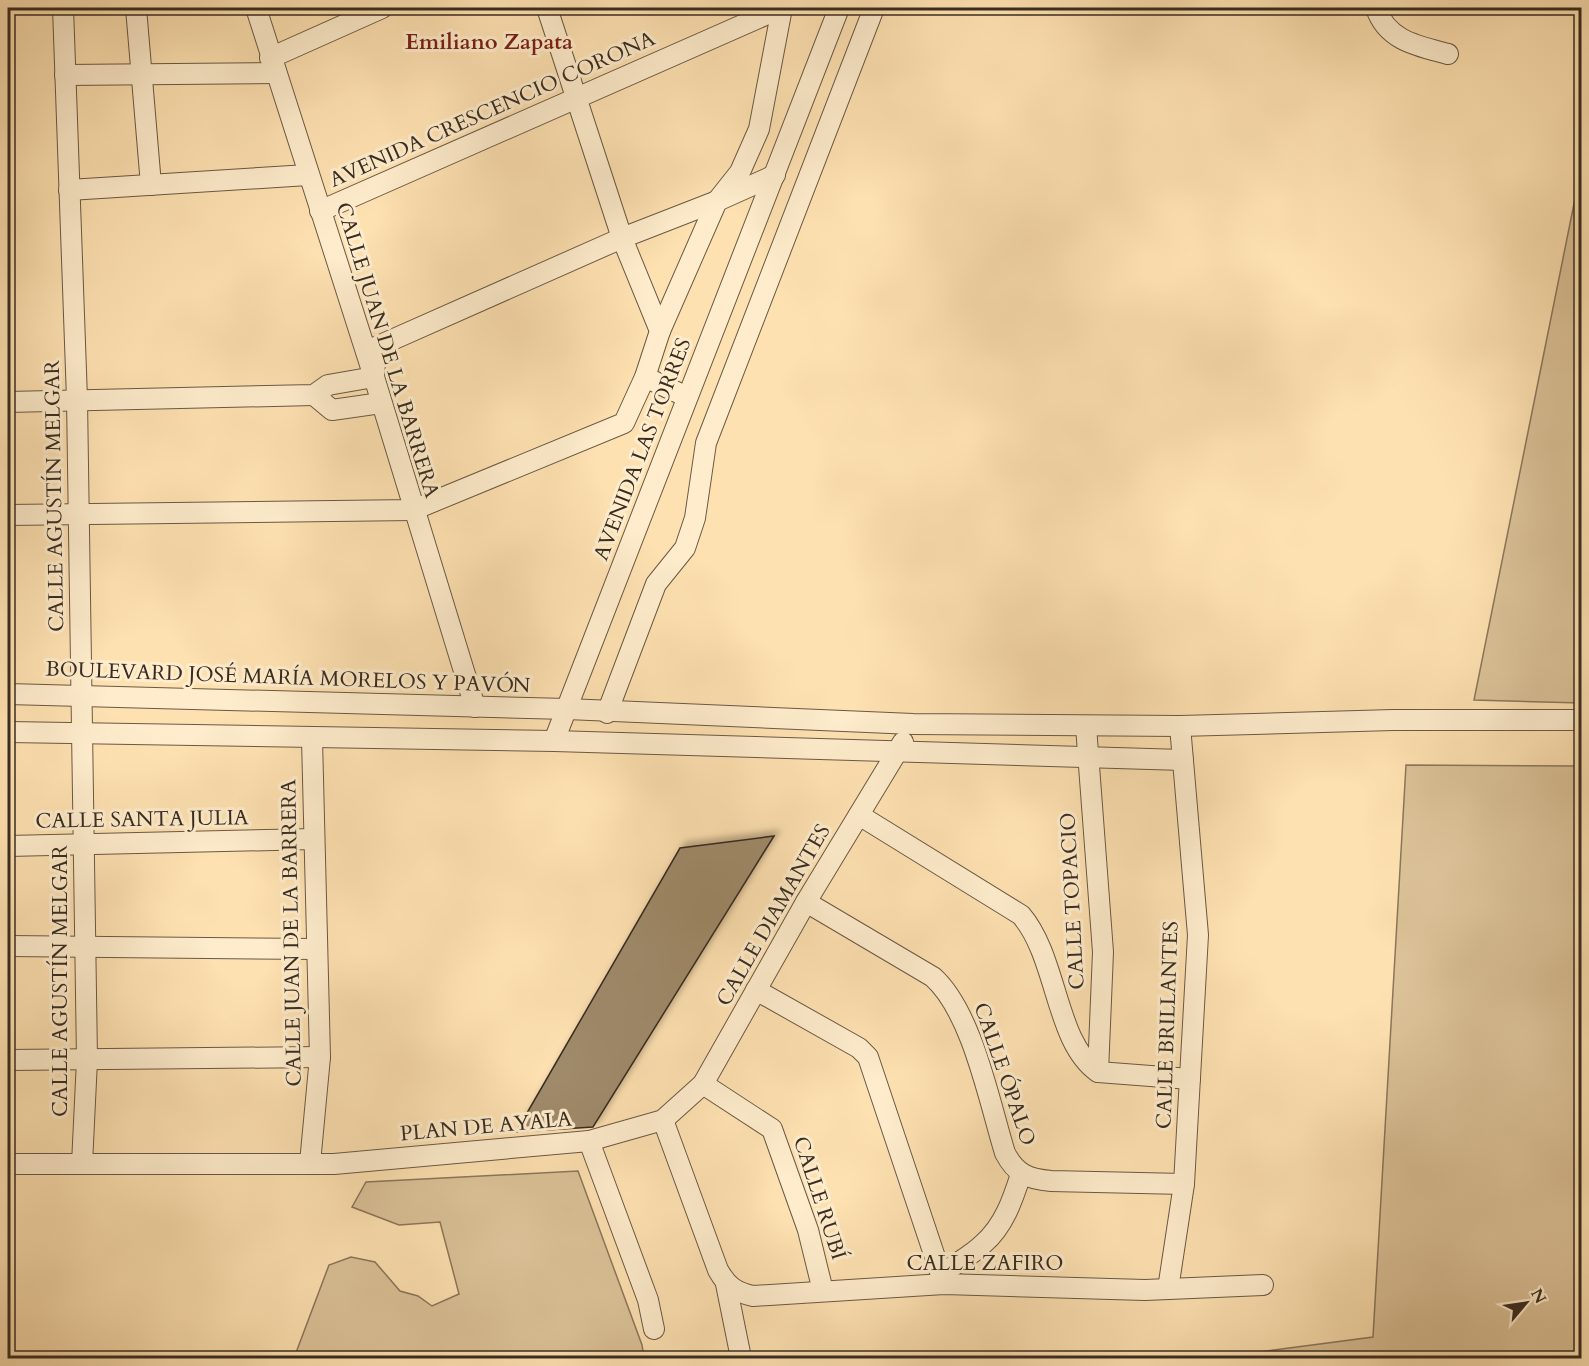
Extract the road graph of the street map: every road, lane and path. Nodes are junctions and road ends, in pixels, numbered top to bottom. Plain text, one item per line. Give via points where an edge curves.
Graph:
1 (63, 8) edge
2 (136, 8) edge
3 (256, 8) edge
4 (382, 8) edge
5 (547, 8) edge
6 (782, 8) edge
7 (839, 8) edge
8 (874, 8) edge
9 (1376, 8) edge
10 (1448, 54) dead end
11 (273, 65) junction
12 (141, 74) junction
13 (65, 75) junction
14 (577, 98) junction
15 (308, 175) junction
16 (775, 175) junction
17 (151, 185) junction
18 (69, 190) junction
19 (717, 201) junction
20 (320, 211) junction
21 (622, 238) junction
22 (660, 331) junction
23 (645, 377) junction
24 (374, 378) junction
25 (314, 395) junction
26 (687, 397) junction
27 (77, 399) junction
28 (8, 402) edge
29 (381, 403) junction
30 (413, 510) junction
31 (8, 515) edge
32 (78, 515) junction
33 (8, 694) edge
34 (81, 696) junction
35 (475, 707) junction
36 (567, 709) junction
37 (607, 713) junction
38 (1581, 720) edge
39 (913, 724) junction
40 (1086, 726) junction
41 (1180, 726) junction
42 (8, 732) edge
43 (82, 734) junction
44 (312, 739) junction
45 (554, 741) junction
46 (897, 752) junction
47 (1087, 758) junction
48 (1183, 760) junction
49 (859, 815) junction
50 (314, 839) junction
51 (84, 845) junction
52 (8, 846) edge
53 (806, 903) junction
54 (8, 946) edge
55 (85, 947) junction
56 (316, 949) junction
57 (756, 990) junction
58 (321, 1057) junction
59 (8, 1060) edge
60 (87, 1060) junction
61 (1098, 1072) junction
62 (1190, 1079) junction
63 (703, 1083) junction
64 (663, 1120) junction
65 (589, 1142) junction
66 (310, 1163) junction
67 (8, 1164) edge
68 (82, 1164) junction
69 (1021, 1174) junction
70 (1184, 1184) junction
71 (722, 1277) junction
72 (942, 1279) junction
73 (1263, 1285) dead end
74 (1168, 1289) junction
75 (824, 1291) junction
76 (654, 1329) dead end
77 (741, 1359) edge

1 - 13 street, CALLE AGUSTÍN MELGAR
2 - 12 street
3 - 11 street, CALLE JUAN DE LA BARRERA
4 - 11 street
5 - 14 street
6 - 14 street, AVENIDA CRESCENCIO CORONA
6 - 19 street, AVENIDA LAS TORRES via 759,129 740,172
7 - 16 street, AVENIDA LAS TORRES
8 - 37 street via 706,443 695,518 685,548 656,584
9 - 10 street via 1380,20 1396,37
11 - 12 street
11 - 15 street, CALLE JUAN DE LA BARRERA
12 - 13 street
12 - 17 street
13 - 18 street, CALLE AGUSTÍN MELGAR
14 - 20 street, AVENIDA CRESCENCIO CORONA
14 - 21 street
15 - 17 street
15 - 20 street, CALLE JUAN DE LA BARRERA
16 - 19 street
16 - 26 street, AVENIDA LAS TORRES
17 - 18 street
18 - 27 street, CALLE AGUSTÍN MELGAR
19 - 21 street
19 - 22 street, AVENIDA LAS TORRES
20 - 24 street, CALLE JUAN DE LA BARRERA
21 - 22 street
21 - 24 street via 376,347
22 - 23 street, AVENIDA LAS TORRES
23 - 26 street
23 - 30 street, AVENIDA LAS TORRES via 624,423
24 - 25 street via 327,385
24 - 29 street, CALLE JUAN DE LA BARRERA
25 - 27 street
25 - 29 street via 332,410
26 - 36 street, AVENIDA LAS TORRES
27 - 28 street
27 - 32 street, CALLE AGUSTÍN MELGAR
29 - 30 street, CALLE JUAN DE LA BARRERA
30 - 32 street
30 - 35 street, CALLE JUAN DE LA BARRERA
31 - 32 street
32 - 34 street, CALLE AGUSTÍN MELGAR
33 - 34 street, BOULEVARD JOSÉ MARÍA MORELOS Y PAVÓN
34 - 35 street, BOULEVARD JOSÉ MARÍA MORELOS Y PAVÓN
34 - 43 street, CALLE AGUSTÍN MELGAR
35 - 36 street, BOULEVARD JOSÉ MARÍA MORELOS Y PAVÓN
36 - 37 street, BOULEVARD JOSÉ MARÍA MORELOS Y PAVÓN
36 - 45 street, AVENIDA LAS TORRES
37 - 39 street, BOULEVARD JOSÉ MARÍA MORELOS Y PAVÓN
38 - 41 street, BOULEVARD JOSÉ MARÍA MORELOS Y PAVÓN
39 - 40 street, BOULEVARD JOSÉ MARÍA MORELOS Y PAVÓN
39 - 46 street, CALLE DIAMANTES
40 - 41 street, BOULEVARD JOSÉ MARÍA MORELOS Y PAVÓN
40 - 47 street, CALLE TOPACIO
41 - 48 street, CALLE BRILLANTES
42 - 43 street
43 - 44 street
43 - 51 street, CALLE AGUSTÍN MELGAR
44 - 45 street
44 - 50 street, CALLE JUAN DE LA BARRERA
45 - 46 street
46 - 47 street
46 - 49 street, CALLE DIAMANTES
47 - 48 street
47 - 61 street, CALLE TOPACIO via 1103,952
48 - 62 street, CALLE BRILLANTES via 1198,935
49 - 53 street, CALLE DIAMANTES
49 - 61 street, CALLE TOPACIO via 1021,915 1035,931 1077,1050 1087,1065
50 - 51 street, CALLE SANTA JULIA
50 - 56 street, CALLE JUAN DE LA BARRERA
51 - 52 street, CALLE SANTA JULIA
51 - 55 street, CALLE AGUSTÍN MELGAR
53 - 57 street, CALLE DIAMANTES
53 - 69 street, CALLE ÓPALO via 933,976 948,990 972,1046 1005,1153
54 - 55 street
55 - 56 street
55 - 60 street, CALLE AGUSTÍN MELGAR
56 - 58 street, CALLE JUAN DE LA BARRERA
57 - 63 street, CALLE DIAMANTES
57 - 72 street via 859,1048 867,1057
58 - 60 street
58 - 66 street, CALLE JUAN DE LA BARRERA
59 - 60 street
60 - 68 street, CALLE AGUSTÍN MELGAR
61 - 62 street
62 - 70 street, CALLE BRILLANTES
63 - 64 street, CALLE DIAMANTES
63 - 75 street, CALLE RUBÍ via 772,1129 808,1230
64 - 65 street, PLAN DE AYALA
64 - 71 street
65 - 66 street, PLAN DE AYALA
65 - 76 street via 648,1300
66 - 68 street, PLAN DE AYALA
67 - 68 street, PLAN DE AYALA
69 - 70 street, CALLE ÓPALO via 1051,1181
69 - 72 street via 1008,1212 996,1231
70 - 74 street, CALLE BRILLANTES
71 - 75 street, CALLE ZAFIRO via 738,1293 753,1296
71 - 77 street
72 - 74 street, CALLE ZAFIRO
72 - 75 street, CALLE ZAFIRO
73 - 74 street, CALLE ZAFIRO

